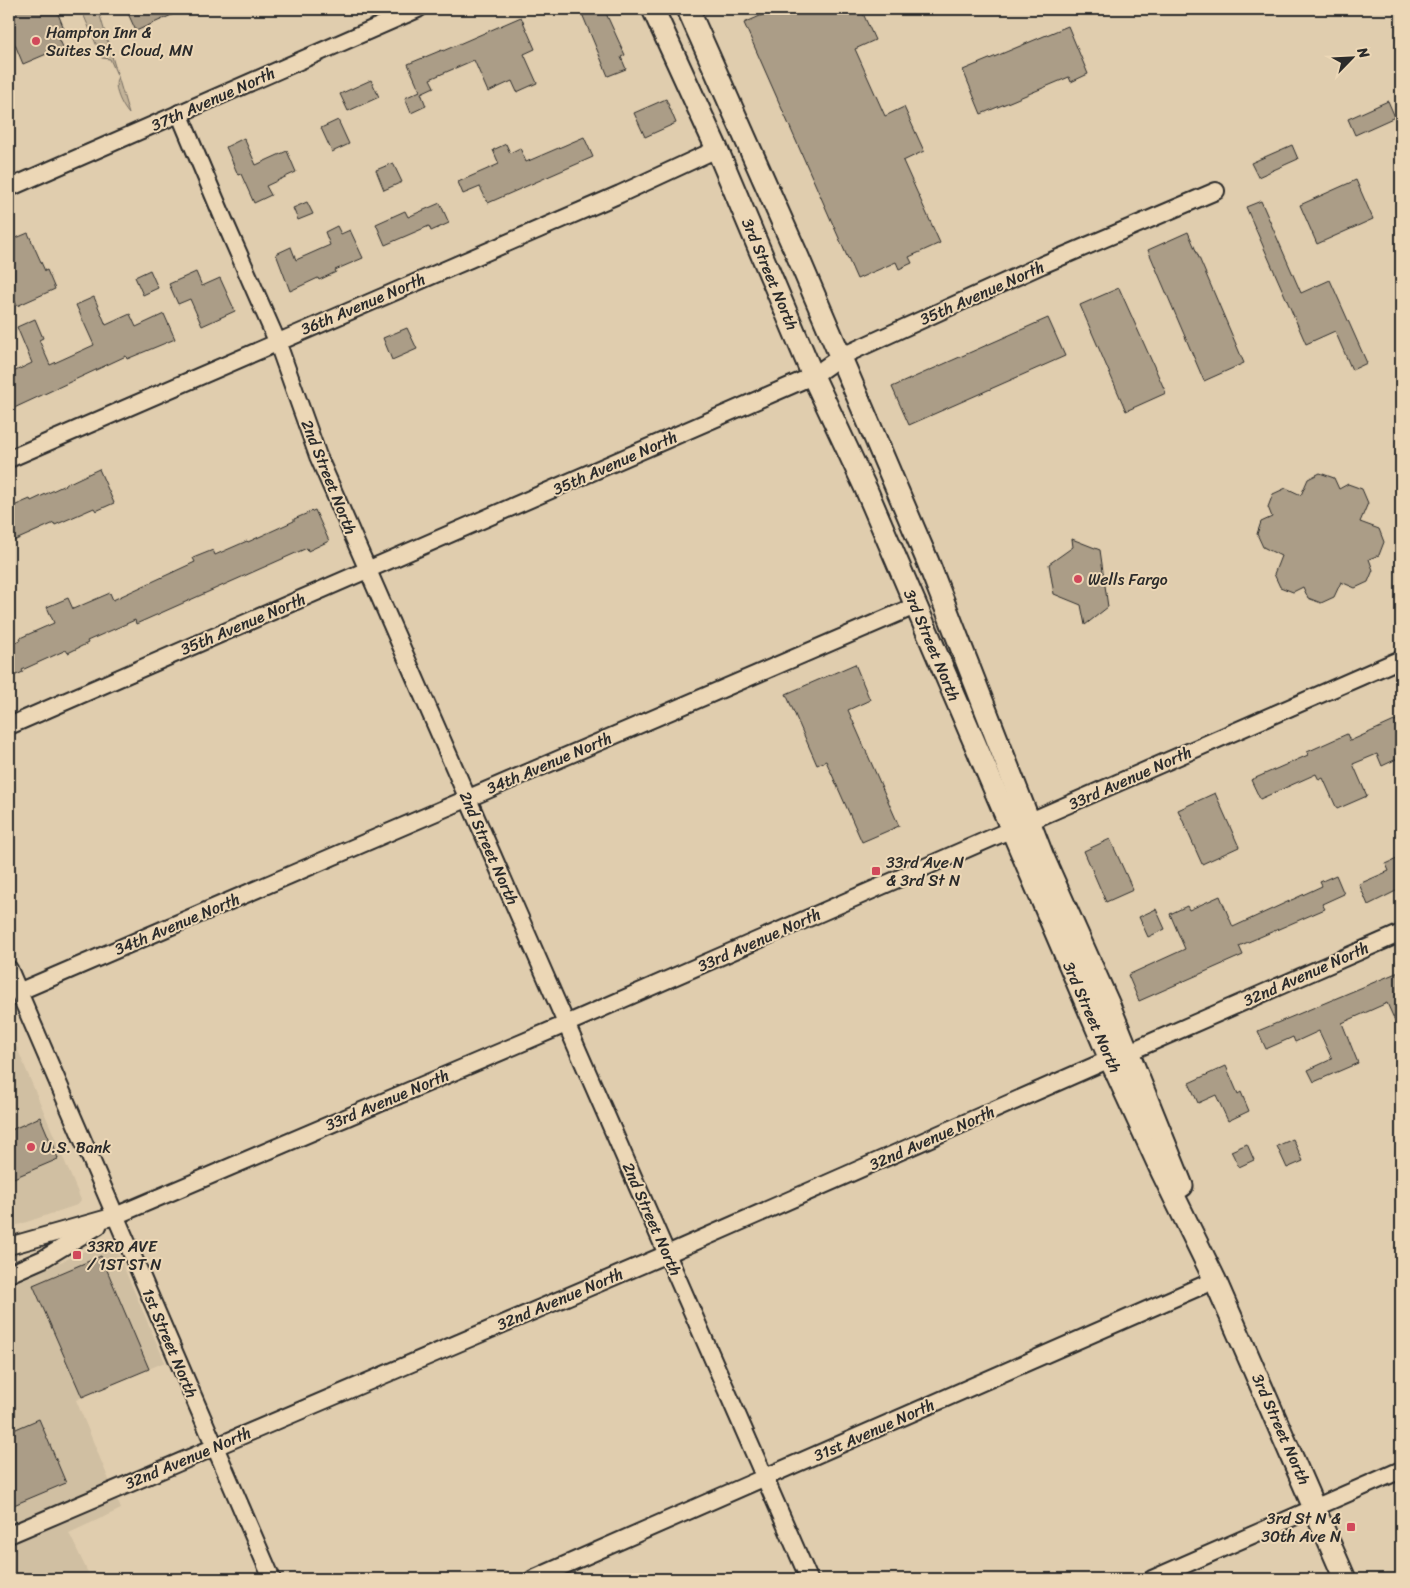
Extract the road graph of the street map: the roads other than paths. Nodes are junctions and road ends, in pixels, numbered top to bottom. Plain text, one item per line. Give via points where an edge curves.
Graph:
1 (418, 9) edge
2 (653, 9) edge
3 (688, 9) edge
4 (179, 114) junction
5 (717, 149) junction
6 (9, 188) edge
7 (1216, 191) dead end
8 (277, 341) junction
9 (840, 357) junction
10 (813, 376) junction
11 (9, 458) edge
12 (368, 571) junction
13 (915, 606) junction
14 (1401, 659) edge
15 (9, 726) edge
16 (468, 798) junction
17 (1021, 825) junction
18 (1401, 933) edge
19 (9, 969) edge
20 (18, 992) junction
21 (566, 1024) junction
22 (1119, 1055) junction
23 (115, 1216) junction
24 (9, 1246) edge
25 (666, 1254) junction
26 (9, 1274) edge
27 (1215, 1280) junction
28 (215, 1447) junction
29 (1401, 1470) edge
30 (764, 1478) junction
31 (1315, 1508) junction
32 (9, 1535) edge
33 (272, 1579) edge
34 (533, 1579) edge
35 (809, 1579) edge
36 (1152, 1579) edge
37 (1345, 1579) edge

1 - 4 street, 37th Avenue North
2 - 5 main road, 3rd Street North
3 - 9 main road, 3rd Street North
4 - 6 street, 37th Avenue North
4 - 8 street, 2nd Street North
5 - 8 street, 36th Avenue North
5 - 10 main road, 3rd Street North
7 - 9 street, 35th Avenue North
8 - 11 street, 36th Avenue North
8 - 12 street, 2nd Street North via 318,456
9 - 10 street, 35th Avenue North
9 - 17 main road, 3rd Street North via 928,562
10 - 12 street, 35th Avenue North
10 - 13 main road, 3rd Street North via 866,489
12 - 15 street, 35th Avenue North
12 - 16 street, 2nd Street North
13 - 16 street, 34th Avenue North
13 - 17 main road, 3rd Street North
14 - 17 street, 33rd Avenue North
16 - 20 street, 34th Avenue North
16 - 21 street, 2nd Street North
17 - 21 street, 33rd Avenue North
17 - 22 main road, 3rd Street North
18 - 22 street, 32nd Avenue North
19 - 20 street, 1st Street North
20 - 23 street, 1st Street North
21 - 23 street, 33rd Avenue North
21 - 25 street, 2nd Street North
22 - 25 street, 32nd Avenue North
22 - 27 main road, 3rd Street North via 1198,1227
23 - 24 street, 33rd Avenue North
23 - 26 street, 33rd Avenue North via 58,1251
23 - 28 street, 1st Street North
25 - 28 street, 32nd Avenue North
25 - 30 street, 2nd Street North
27 - 30 street, 31st Avenue North
27 - 31 main road, 3rd Street North
28 - 32 street, 32nd Avenue North
28 - 33 street, 1st Street North
29 - 31 street
30 - 34 street, 31st Avenue North
30 - 35 street, 2nd Street North
31 - 36 street
31 - 37 main road, 3rd Street North

